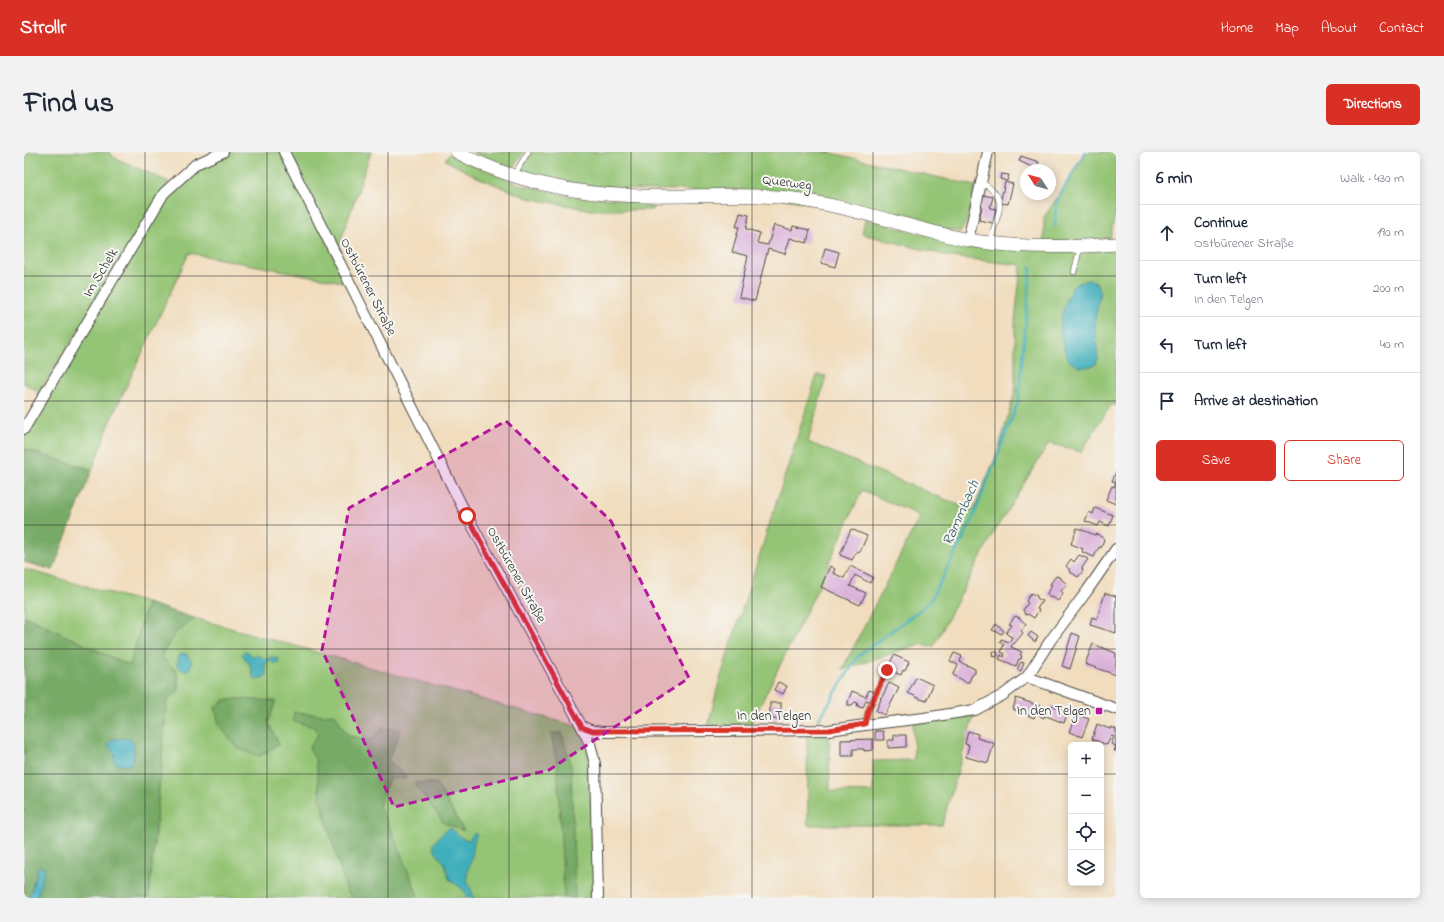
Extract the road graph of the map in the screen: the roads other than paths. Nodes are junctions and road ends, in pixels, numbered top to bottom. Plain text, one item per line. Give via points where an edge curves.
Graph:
1 (223, 152) edge
2 (284, 152) edge
3 (457, 152) edge
4 (528, 152) edge
5 (988, 152) edge
6 (514, 176) junction
7 (981, 182) junction
8 (968, 240) junction
9 (991, 243) junction
10 (1116, 244) edge
11 (1080, 246) junction
12 (1074, 272) dead end
13 (24, 429) edge
14 (1116, 549) edge
15 (887, 670) dead end
16 (1027, 677) junction
17 (1116, 709) edge
18 (865, 724) junction
19 (582, 727) junction
20 (598, 898) edge

1 - 13 street, Im Schelk via 196,164 164,193
2 - 19 street, Ostbürener Straße via 467,516
3 - 6 street, Querweg
4 - 6 lane
5 - 7 street
6 - 8 street, Querweg via 558,188 594,193 643,196 757,195 788,198 826,204
7 - 8 street
7 - 9 lane via 994,191 1001,205
8 - 9 street, Querweg
9 - 11 street, Querweg via 1038,247
10 - 11 street, Querweg
11 - 12 lane
14 - 16 street, In den Telgen
15 - 18 lane via 868,711
16 - 17 street
16 - 18 street, In den Telgen via 1003,695 975,710
18 - 19 street, In den Telgen via 829,730 756,731 603,732
19 - 20 street, Ostbürener Straße via 595,764

